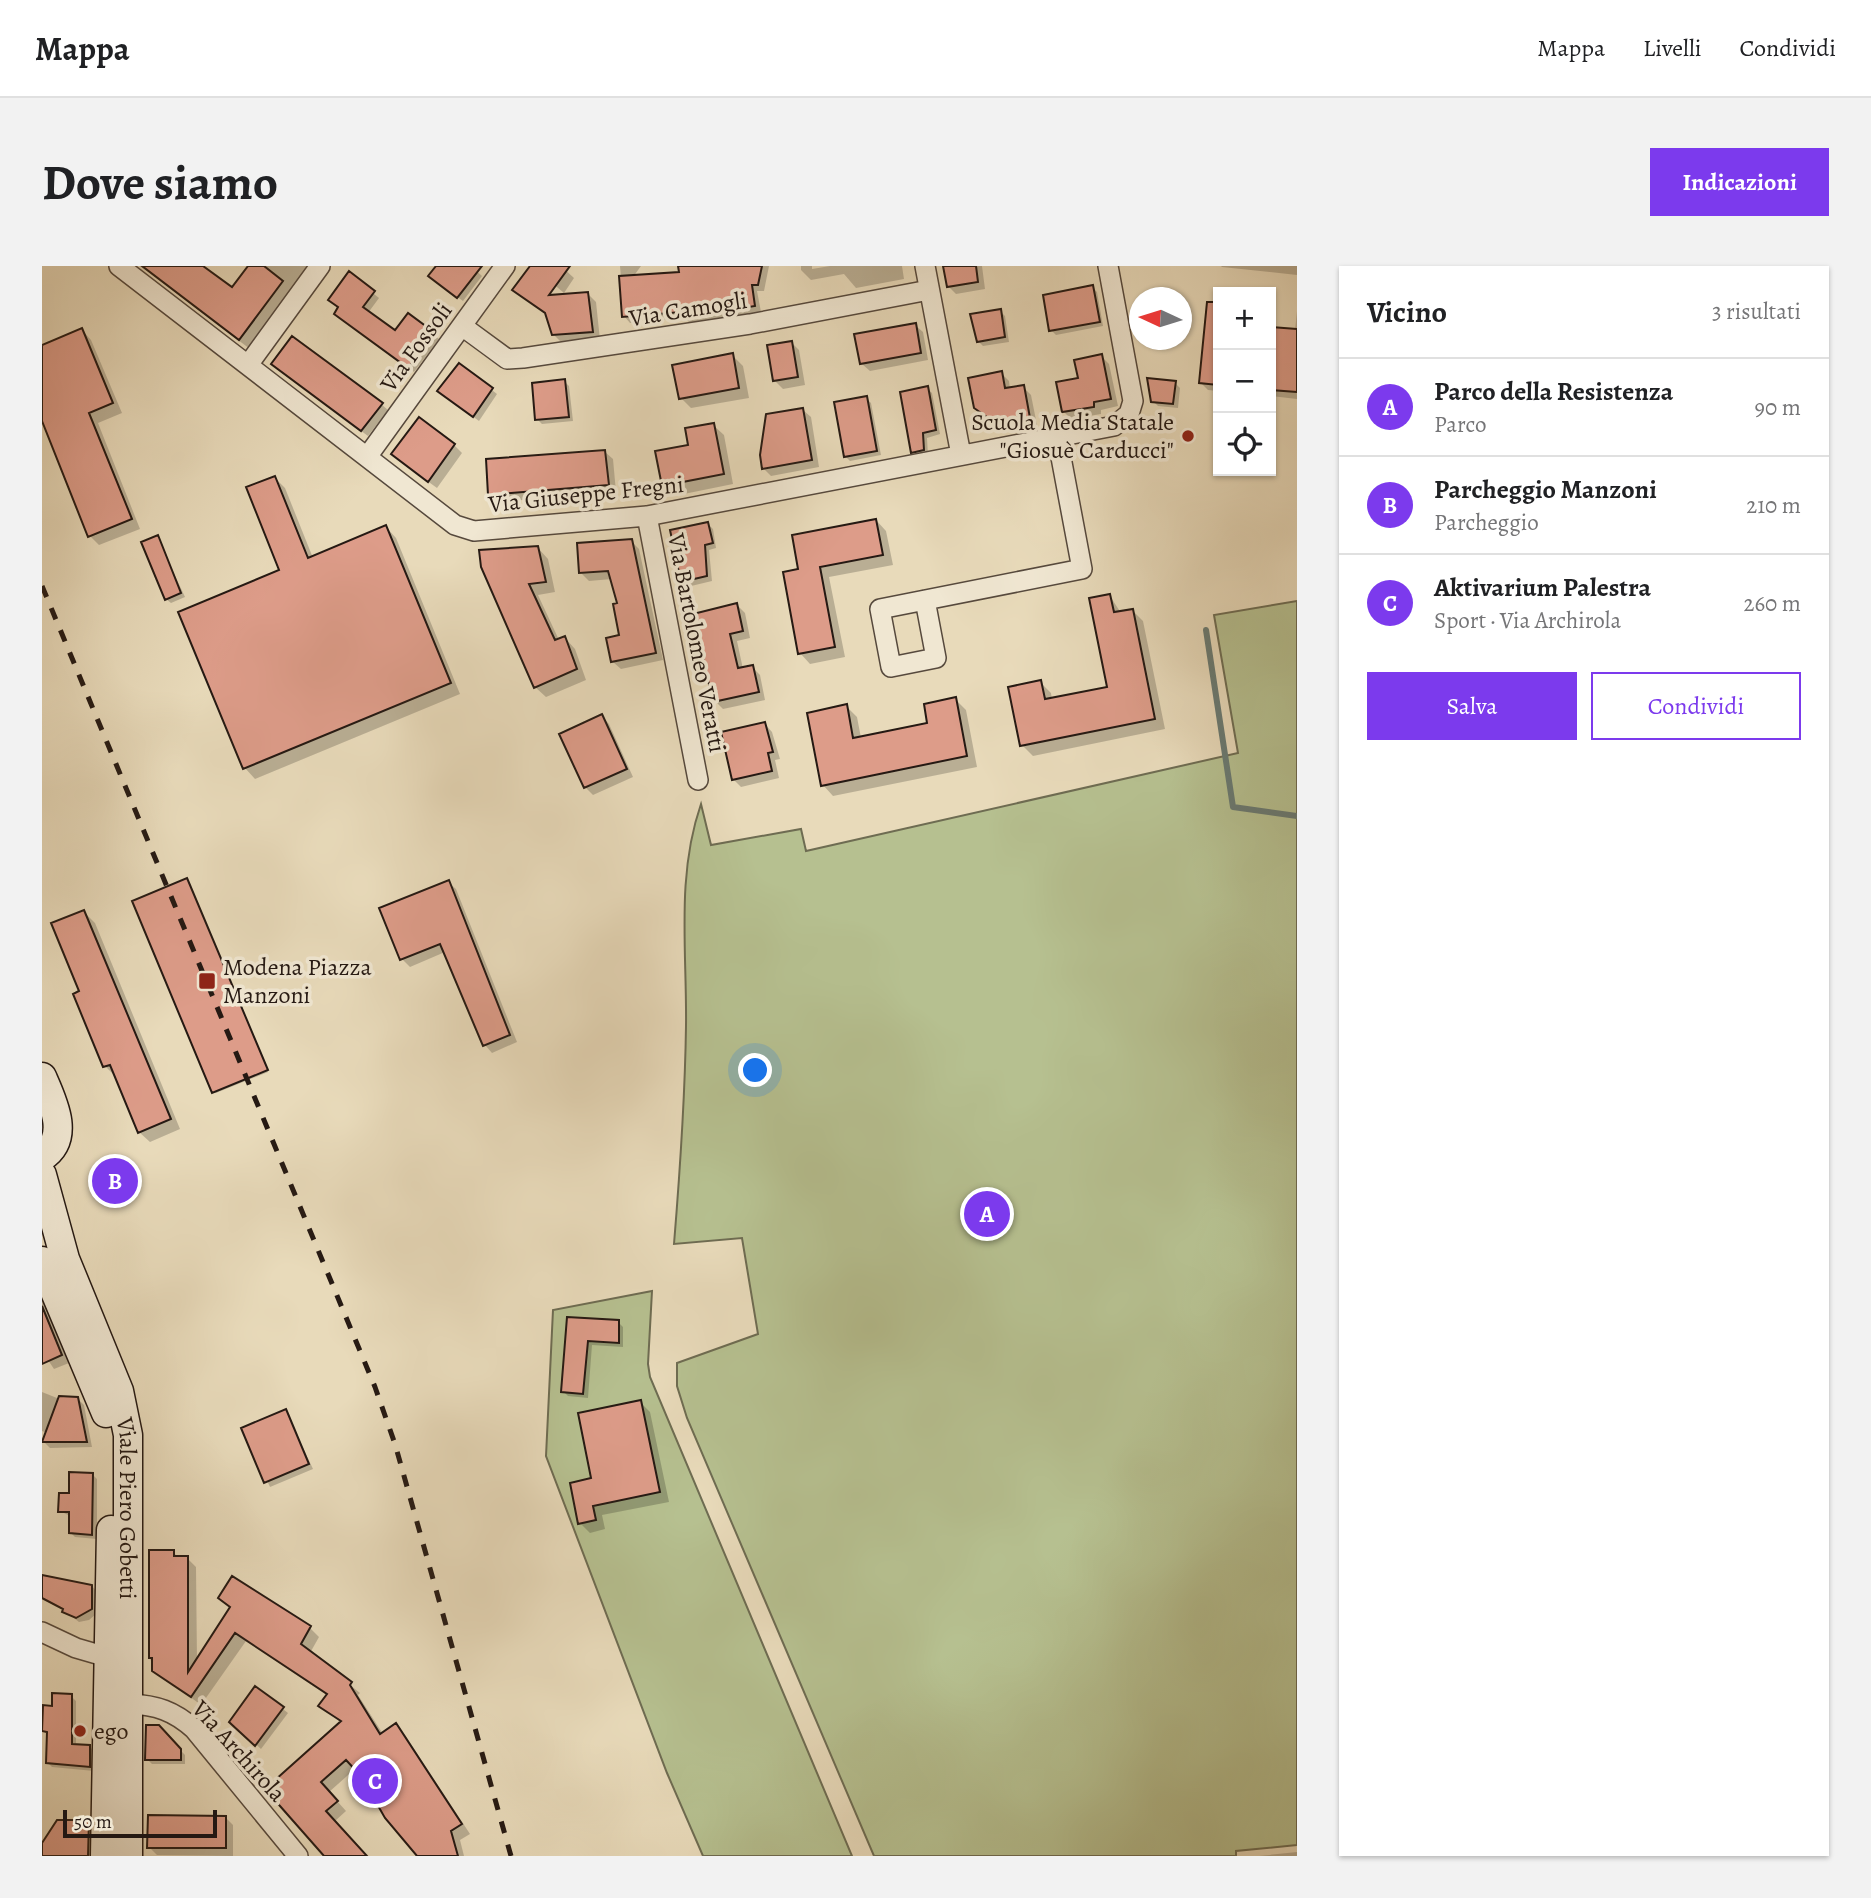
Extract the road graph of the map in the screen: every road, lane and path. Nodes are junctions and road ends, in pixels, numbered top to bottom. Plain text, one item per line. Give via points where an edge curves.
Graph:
1 (320, 266) edge
2 (505, 266) edge
3 (925, 266) edge
4 (1108, 266) edge
5 (125, 268) edge
6 (929, 290) junction
7 (462, 326) junction
8 (248, 365) junction
9 (1057, 436) junction
10 (961, 455) junction
11 (367, 457) junction
12 (647, 516) junction
13 (925, 600) dead end
14 (698, 780) dead end
15 (42, 1077) edge
16 (42, 1157) edge
17 (42, 1175) edge
18 (42, 1261) edge
19 (42, 1632) edge
20 (107, 1657) junction
21 (130, 1704) junction
22 (105, 1856) edge
23 (128, 1856) edge
24 (298, 1856) edge

1 - 8 street
2 - 7 street, Via Fossoli
3 - 6 street
4 - 9 street, Via Giuseppe Fregni via 1133,401 1129,414 1114,426
5 - 8 street, Via Giuseppe Fregni
6 - 7 street, Via Camogli via 750,324 523,358 507,359
6 - 10 street
7 - 11 street, Via Fossoli
8 - 11 street, Via Giuseppe Fregni
9 - 10 street, Via Giuseppe Fregni
9 - 13 street via 1082,569
10 - 12 street, Via Giuseppe Fregni
11 - 12 street, Via Giuseppe Fregni via 455,525 474,531
12 - 14 street, Via Bartolomeo Veratti
15 - 16 main road via 59,1126 55,1145
17 - 21 main road, Viale Piero Gobetti via 65,1259 119,1391 128,1435
18 - 20 main road, Viale Piero Gobetti via 104,1406 111,1440
19 - 20 street
20 - 22 main road, Viale Piero Gobetti
21 - 23 main road, Viale Piero Gobetti
21 - 24 street, Via Archirola via 166,1709 187,1722

